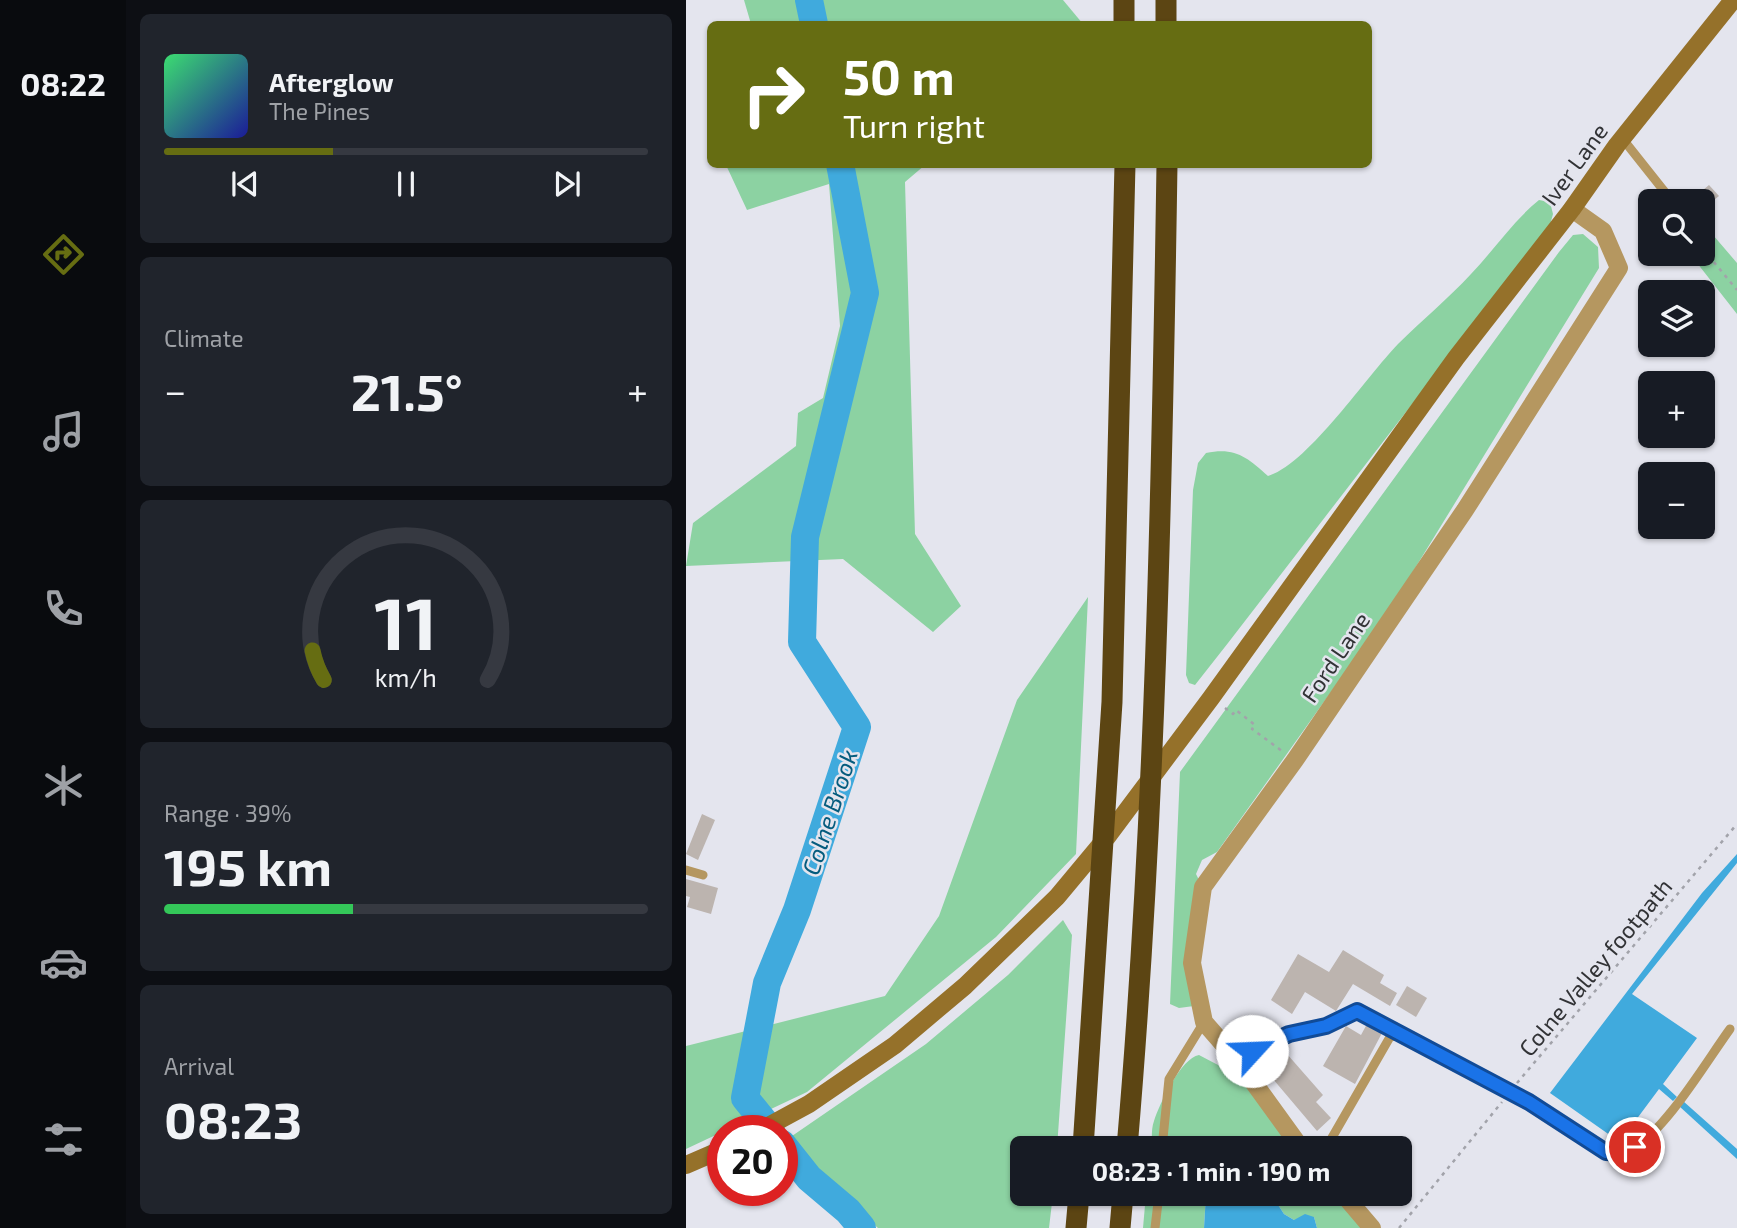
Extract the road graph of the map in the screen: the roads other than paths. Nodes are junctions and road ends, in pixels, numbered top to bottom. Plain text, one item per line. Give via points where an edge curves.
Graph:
1 (1124, 0) edge
2 (1166, 0) edge
3 (1733, 0) edge
4 (1124, 21) edge
5 (1166, 21) edge
6 (1622, 138) junction
7 (1125, 168) edge
8 (1167, 168) edge
9 (1662, 189) edge
10 (1572, 209) junction
11 (686, 870) edge
12 (703, 875) dead end
13 (1204, 1022) junction
14 (1730, 1029) dead end
15 (1401, 1035) junction
16 (1238, 1061) junction
17 (791, 1115) edge
18 (1084, 1136) edge
19 (1128, 1136) edge
20 (1164, 1136) edge
21 (1292, 1136) edge
22 (1333, 1136) edge
23 (707, 1156) edge
24 (686, 1165) edge
25 (1078, 1206) edge
26 (1122, 1206) edge
27 (1157, 1206) edge
28 (1353, 1206) edge
29 (1076, 1228) edge
30 (1120, 1228) edge
31 (1156, 1228) edge
32 (1372, 1228) edge

1 - 4 highway
2 - 5 highway
3 - 6 main road, Iver Lane
6 - 9 lane
6 - 10 main road, Iver Lane
7 - 18 highway via 1112,702
8 - 19 highway via 1155,703
10 - 13 street, Ford Lane via 1602,231 1619,268 1465,510 1203,887 1192,963
10 - 17 main road, Iver Lane via 1456,358 1107,837 1057,897 965,986 895,1045
11 - 12 lane
13 - 16 street, Ford Lane
13 - 20 lane via 1168,1079
14 - 15 lane via 1657,1128 1629,1151 1606,1152 1510,1092
15 - 16 lane via 1357,1011 1326,1026 1289,1034
15 - 22 lane via 1390,1037
16 - 21 street, Ford Lane
23 - 24 main road
25 - 29 highway
26 - 30 highway
27 - 31 lane
28 - 32 street

